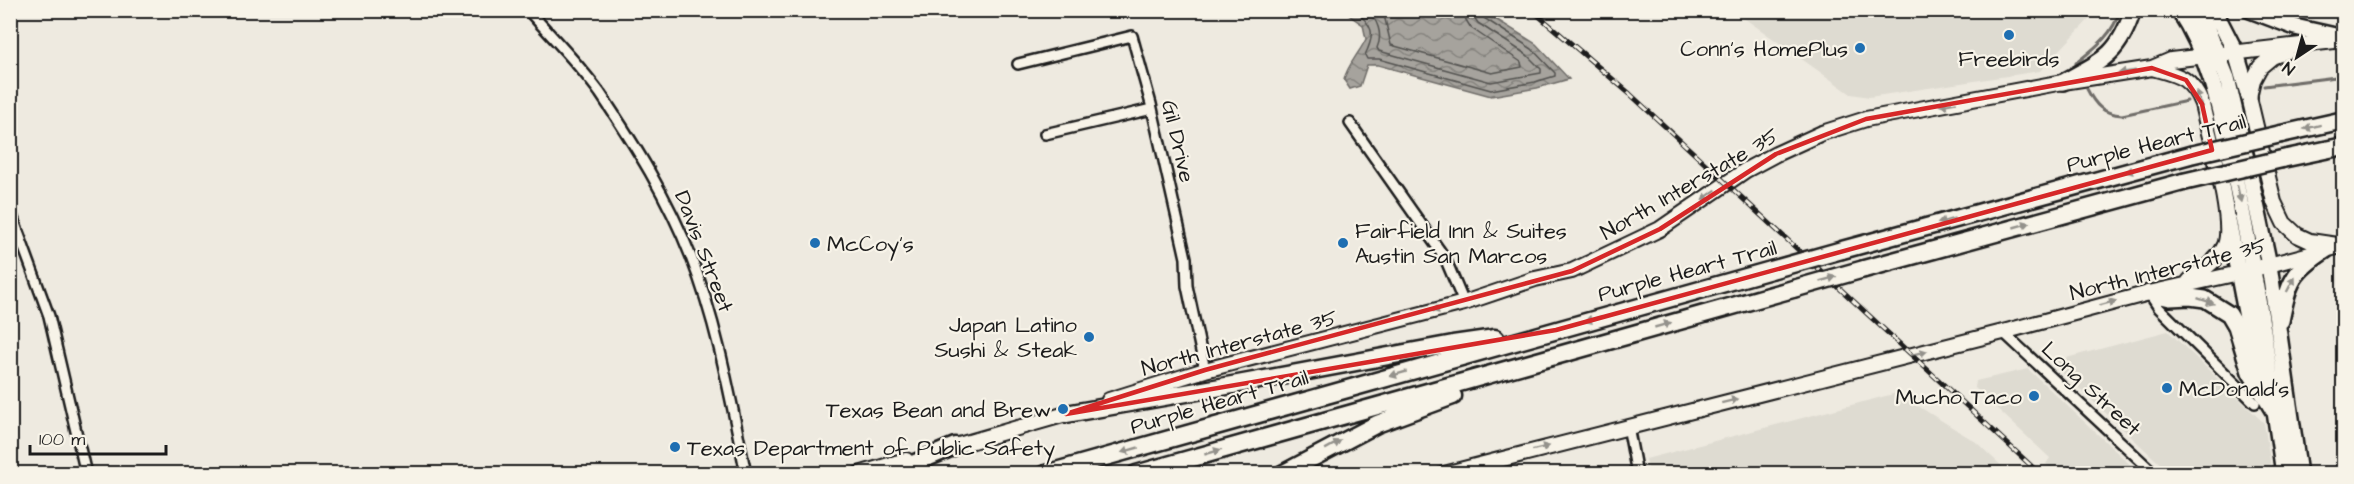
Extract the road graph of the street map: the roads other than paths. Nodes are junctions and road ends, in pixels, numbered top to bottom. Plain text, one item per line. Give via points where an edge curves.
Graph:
1 (528, 10) edge
2 (2133, 10) edge
3 (2179, 10) edge
4 (2196, 10) edge
5 (2214, 10) edge
6 (2250, 10) edge
7 (2343, 39) edge
8 (2300, 46) junction
9 (2236, 52) junction
10 (2211, 56) junction
11 (1018, 64) dead end
12 (2152, 68) junction
13 (2063, 82) junction
14 (2249, 97) junction
15 (1152, 109) junction
16 (2343, 120) edge
17 (1350, 123) dead end
18 (1045, 134) dead end
19 (2343, 146) edge
20 (10, 210) edge
21 (2228, 220) junction
22 (2337, 247) edge
23 (2269, 265) junction
24 (2247, 271) junction
25 (2185, 284) junction
26 (2149, 293) junction
27 (1464, 303) junction
28 (1556, 330) junction
29 (2002, 332) junction
30 (2278, 332) junction
31 (1627, 336) junction
32 (1205, 370) junction
33 (2271, 383) junction
34 (2255, 403) dead end
35 (1066, 414) junction
36 (2276, 414) junction
37 (1628, 426) junction
38 (955, 446) junction
39 (86, 474) edge
40 (746, 474) edge
41 (859, 474) edge
42 (889, 474) edge
43 (1045, 474) edge
44 (1136, 474) edge
45 (1282, 474) edge
46 (1443, 474) edge
47 (1637, 474) edge
48 (2155, 474) edge
49 (2284, 474) edge
50 (2292, 474) edge
51 (2299, 474) edge

1 - 40 street, Davis Street via 598,91 642,159 677,224 716,334
2 - 13 main road via 2127,29 2105,59
3 - 10 main road
4 - 10 main road
5 - 9 main road
6 - 7 main road via 2287,25
7 - 8 main road, North Interstate 35
8 - 9 main road, North Interstate 35
8 - 14 main road via 2272,57 2260,67
9 - 10 main road, North Interstate 35
9 - 14 main road
10 - 12 main road, North Interstate 35 via 2171,60
10 - 23 main road via 2227,78
10 -> 24 main road via 2249,238
11 - 15 street, Gil Drive via 1132,36
12 -> 13 main road, North Interstate 35
21 -> 12 main road via 2196,90 2177,75
13 -> 27 main road, North Interstate 35 via 1866,118 1822,133 1746,170 1660,229 1606,256 1572,271
14 - 22 main road via 2274,202 2284,223 2310,241
15 - 18 street
15 - 32 street, Gil Drive via 1186,258 1187,286
16 -> 28 highway, Purple Heart Trail, bridge via 2190,155
17 - 27 street via 1445,258
31 -> 19 highway, Purple Heart Trail, bridge via 2183,182
20 - 39 street via 49,316
21 - 24 main road
21 - 25 main road via 2226,243 2220,254
22 - 23 main road, North Interstate 35
30 -> 22 main road via 2291,281 2307,262
23 - 24 main road, North Interstate 35
23 - 30 main road
24 - 25 main road, North Interstate 35
24 - 33 main road
25 - 26 main road, North Interstate 35
29 -> 26 main road, North Interstate 35
26 - 34 street via 2159,308
26 -> 36 main road via 2205,299 2229,314 2250,372
27 -> 32 main road, North Interstate 35
28 - 35 highway via 1453,344
28 -> 43 highway, Purple Heart Trail
37 -> 29 main road, North Interstate 35
29 - 48 street, Long Street
30 - 51 main road
44 -> 31 highway, Purple Heart Trail
45 -> 31 highway via 1343,440 1408,411
32 - 35 main road, North Interstate 35
33 - 36 main road
33 - 50 main road via 2283,417
35 - 38 main road, North Interstate 35
36 - 49 main road
46 -> 37 main road, North Interstate 35
37 - 47 street
38 - 41 main road, North Interstate 35
38 - 42 highway

